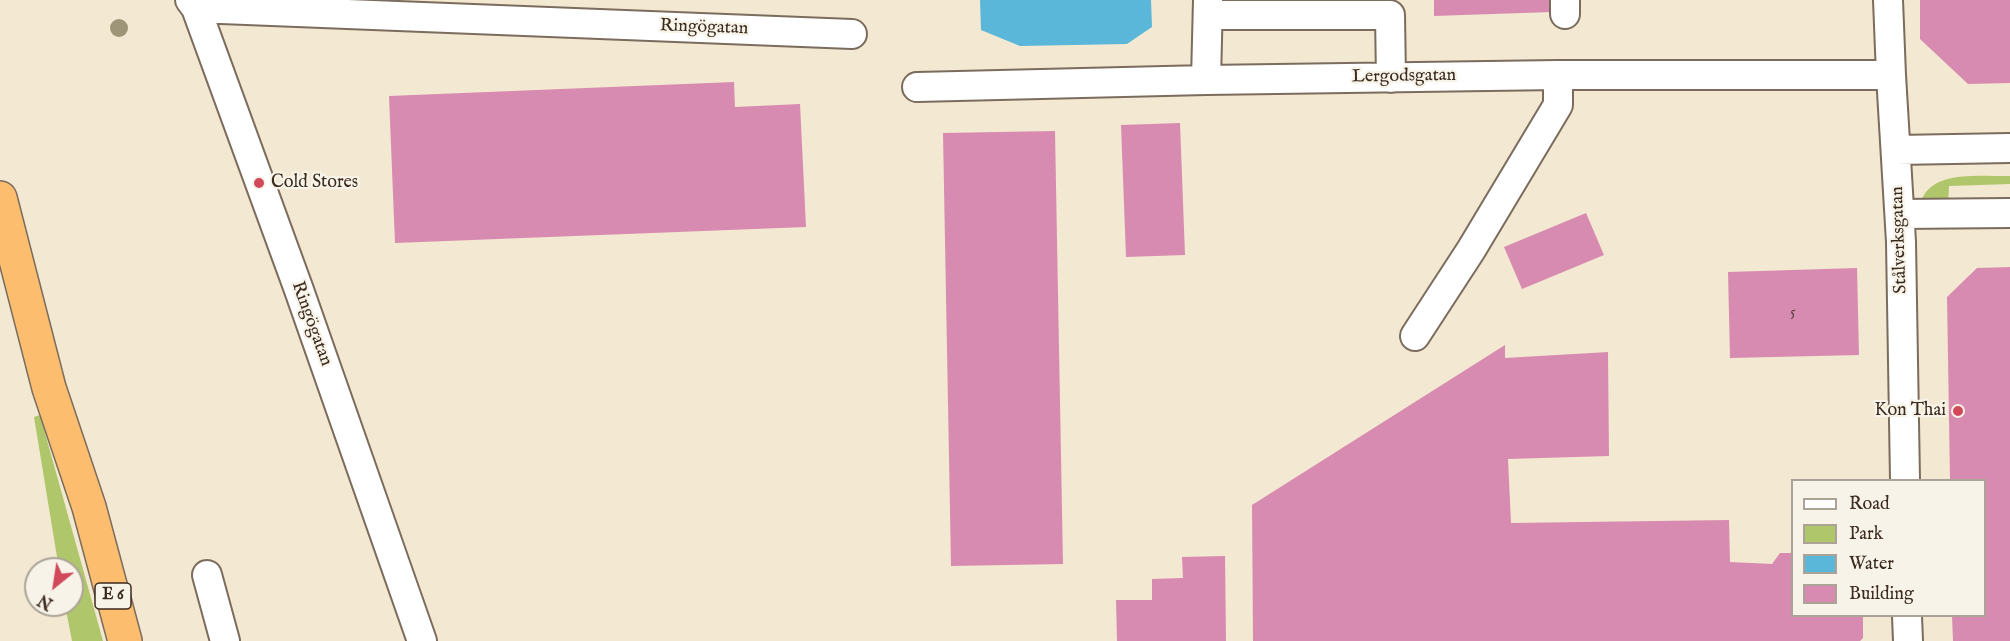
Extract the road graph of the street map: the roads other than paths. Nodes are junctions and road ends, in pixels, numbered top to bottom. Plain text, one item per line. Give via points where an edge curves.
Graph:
1 (1888, 0) edge
2 (193, 4) edge
3 (1208, 8) edge
4 (852, 34) dead end
5 (1558, 75) junction
6 (1891, 75) junction
7 (1391, 78) junction
8 (1206, 80) junction
9 (917, 87) dead end
10 (2010, 148) edge
11 (1896, 150) junction
12 (0, 198) edge
13 (2010, 213) edge
14 (1900, 214) junction
15 (1415, 336) dead end
16 (1905, 479) edge
17 (207, 575) dead end
18 (1907, 617) edge
19 (125, 641) edge
20 (225, 641) edge
21 (422, 641) edge
22 (1908, 641) edge

1 - 6 street, Stålverksgatan
2 - 4 street, Ringögatan
2 - 21 street, Ringögatan
3 - 7 street via 1390,15
3 - 8 street
5 - 6 street, Lergodsgatan
5 - 7 street, Lergodsgatan
5 - 15 street via 1558,105
6 - 11 street, Stålverksgatan
7 - 8 street, Lergodsgatan
8 - 9 street, Lergodsgatan
10 - 11 street
11 - 14 street, Stålverksgatan
12 - 19 highway, E 6 via 52,397
13 - 14 street
14 - 16 street, Stålverksgatan
17 - 20 street
18 - 22 street

